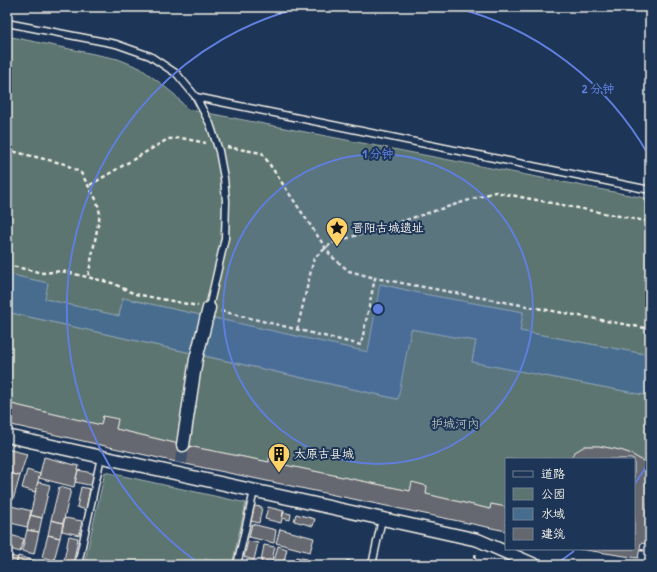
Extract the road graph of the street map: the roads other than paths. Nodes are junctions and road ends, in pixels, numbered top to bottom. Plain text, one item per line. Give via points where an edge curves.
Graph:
1 (7, 23) edge
2 (196, 97) junction
3 (650, 190) edge
4 (209, 308) joint
5 (7, 436) edge
6 (183, 445) tunnel mouth
7 (101, 457) junction
8 (181, 463) tunnel mouth
9 (171, 473) junction
10 (254, 491) junction
11 (382, 519) junction
12 (78, 565) edge
13 (237, 565) edge
14 (372, 565) edge
15 (535, 565) edge

1 - 2 lane via 116,44 150,56 177,74
2 - 3 lane
2 - 4 lane via 210,124 217,145 226,201 225,238
4 - 6 street via 196,359
5 - 7 street
7 - 9 street
7 - 12 lane
8 - 9 street
9 - 10 street
10 - 11 street
10 - 13 lane
11 - 14 lane
11 - 15 street via 478,540

